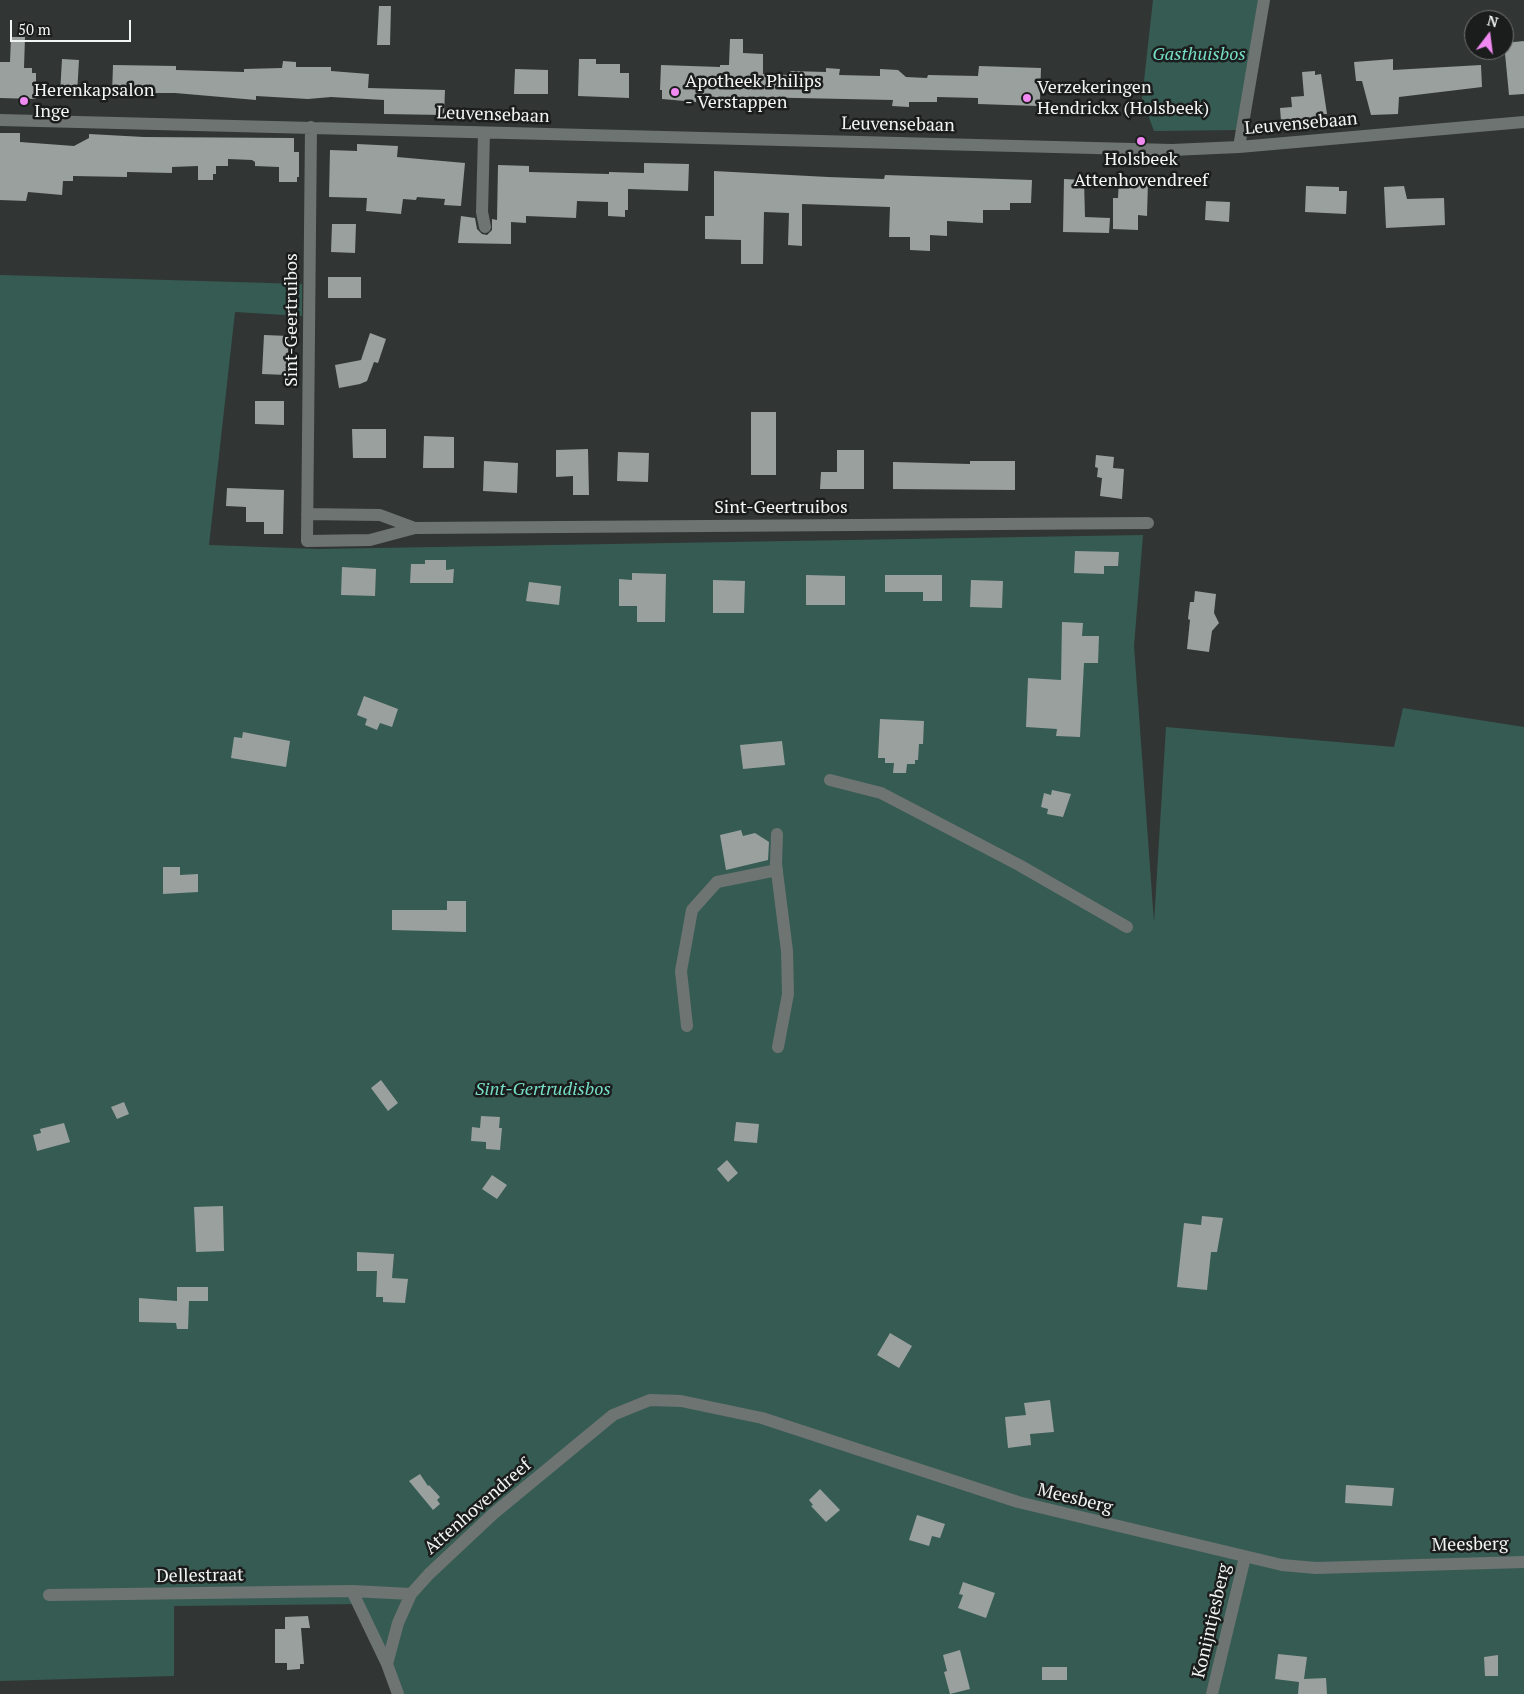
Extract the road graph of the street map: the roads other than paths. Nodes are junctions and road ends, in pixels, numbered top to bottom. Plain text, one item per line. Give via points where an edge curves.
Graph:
1 (1264, 0) edge
2 (0, 120) edge
3 (1524, 122) edge
4 (311, 127) junction
5 (484, 132) junction
6 (1239, 147) junction
7 (485, 227) dead end
8 (307, 514) junction
9 (1148, 523) dead end
10 (415, 528) junction
11 (830, 780) dead end
12 (777, 834) dead end
13 (777, 870) junction
14 (1127, 927) dead end
15 (687, 1026) dead end
16 (778, 1047) dead end
17 (630, 1406) joint
18 (1245, 1557) junction
19 (1524, 1562) edge
20 (352, 1591) junction
21 (411, 1594) junction
22 (49, 1595) dead end
23 (387, 1664) junction
24 (398, 1694) edge
25 (1212, 1694) edge

1 - 6 street
2 - 4 street, Leuvensebaan
3 - 6 street, Leuvensebaan
4 - 5 street, Leuvensebaan
4 - 8 street, Sint-Geertruibos
5 - 6 street, Leuvensebaan via 1172,150
5 - 7 street via 482,212
8 - 10 street, Sint-Geertruibos via 380,515
8 - 10 street, Sint-Geertruibos via 307,540 370,540
9 - 10 street, Sint-Geertruibos
11 - 14 street via 881,794 1019,865
12 - 13 street
13 - 15 street via 717,882 692,910 681,971
13 - 16 street via 788,994
17 - 18 street, Meesberg via 650,1400 681,1401 762,1418 1018,1502
17 - 21 street, Attenhovendreef via 613,1415 493,1514
18 - 19 street, Meesberg via 1316,1568
18 - 25 street, Konijntjesberg
20 - 21 street, Dellestraat
20 - 22 street, Dellestraat
20 - 23 street
21 - 23 street, Attenhovendreef via 398,1623
23 - 24 street

